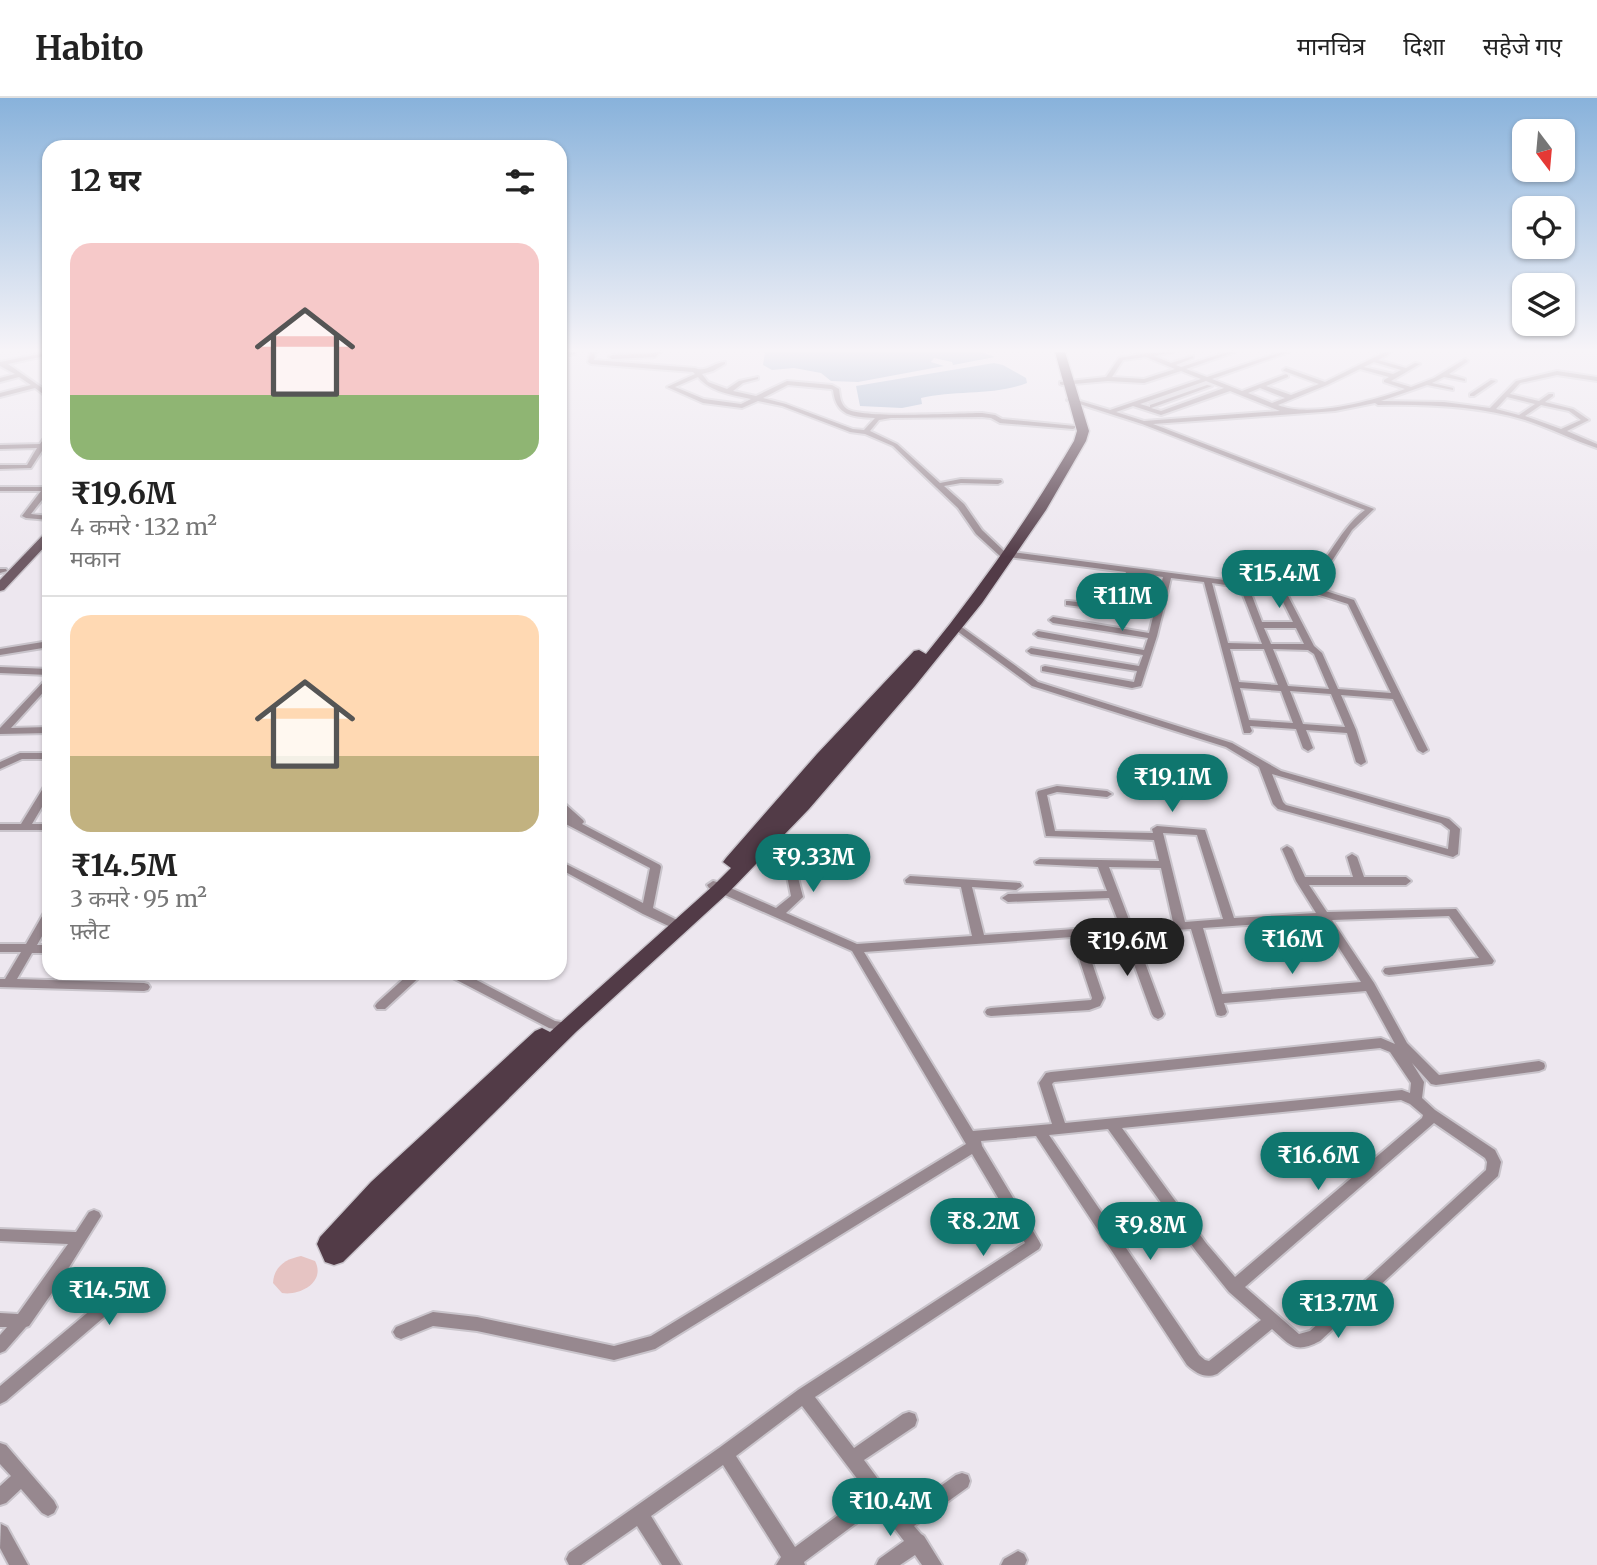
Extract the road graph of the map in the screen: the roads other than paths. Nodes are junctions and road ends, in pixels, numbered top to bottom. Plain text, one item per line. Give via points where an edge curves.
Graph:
1 (824, 420) edge
2 (876, 420) edge
3 (1001, 420) edge
4 (1072, 420) edge
5 (1079, 420) edge
6 (1140, 420) edge
7 (1166, 420) edge
8 (1530, 420) edge
9 (1585, 420) edge
10 (1144, 422) junction
11 (1073, 427) junction
12 (1561, 431) junction
13 (866, 432) junction
14 (42, 446) joint
15 (1597, 446) edge
16 (0, 447) edge
17 (0, 467) edge
18 (998, 482) dead end
19 (940, 485) junction
20 (0, 489) edge
21 (42, 489) edge
22 (42, 495) edge
23 (42, 517) edge
24 (42, 533) edge
25 (42, 542) edge
26 (1006, 554) junction
27 (1130, 570) junction
28 (1, 572) edge
29 (1168, 575) junction
30 (1207, 580) junction
31 (0, 587) edge
32 (1244, 587) junction
33 (1307, 588) junction
34 (1282, 593) junction
35 (1069, 603) dead end
36 (1053, 620) dead end
37 (1259, 625) junction
38 (1299, 625) junction
39 (956, 626) junction
40 (1038, 634) dead end
41 (1153, 636) junction
42 (42, 645) edge
43 (1226, 646) junction
44 (1269, 647) junction
45 (1310, 648) junction
46 (1031, 651) dead end
47 (0, 652) edge
48 (1149, 653) junction
49 (1045, 669) dead end
50 (1142, 669) junction
51 (1, 670) edge
52 (42, 672) edge
53 (1236, 685) junction
54 (42, 688) edge
55 (1285, 689) junction
56 (1334, 692) junction
57 (1395, 695) junction
58 (1301, 727) junction
59 (42, 730) edge
60 (1351, 730) junction
61 (2, 731) edge
62 (1308, 748) dead end
63 (1423, 750) dead end
64 (42, 756) edge
65 (1361, 762) dead end
66 (0, 766) edge
67 (1264, 767) junction
68 (1107, 794) dead end
69 (42, 803) edge
70 (567, 811) edge
71 (567, 820) edge
72 (0, 827) edge
73 (42, 827) edge
74 (24, 828) junction
75 (592, 833) junction
76 (1159, 837) junction
77 (1287, 849) dead end
78 (788, 856) dead end
79 (1352, 857) dead end
80 (1040, 862) dead end
81 (1102, 863) junction
82 (1163, 865) junction
83 (567, 869) edge
84 (910, 880) dead end
85 (1301, 881) junction
86 (1360, 881) junction
87 (1406, 881) dead end
88 (966, 883) junction
89 (1016, 886) dead end
90 (717, 887) junction
91 (1112, 894) junction
92 (1009, 898) dead end
93 (647, 911) junction
94 (777, 914) junction
95 (1326, 916) junction
96 (1230, 922) junction
97 (674, 924) junction
98 (1196, 925) junction
99 (42, 926) edge
100 (1180, 926) junction
101 (1127, 930) junction
102 (1076, 933) junction
103 (979, 940) junction
104 (30, 947) junction
105 (0, 948) edge
106 (42, 948) edge
107 (856, 948) junction
108 (1389, 971) dead end
109 (410, 980) edge
110 (467, 980) edge
111 (4, 983) edge
112 (1370, 986) junction
113 (144, 987) dead end
114 (382, 1006) dead end
115 (992, 1012) dead end
116 (1158, 1014) dead end
117 (561, 1026) junction
118 (1539, 1066) dead end
119 (1415, 1100) junction
120 (1430, 1114) junction
121 (1111, 1123) junction
122 (1060, 1128) junction
123 (1039, 1130) junction
124 (973, 1141) junction
125 (94, 1216) dead end
126 (0, 1235) edge
127 (80, 1238) junction
128 (330, 1250) dead end
129 (60, 1272) junction
130 (1234, 1287) junction
131 (0, 1320) edge
132 (1272, 1320) junction
133 (24, 1321) junction
134 (401, 1332) dead end
135 (0, 1346) edge
136 (804, 1395) junction
137 (0, 1396) edge
138 (909, 1420) dead end
139 (0, 1451) edge
140 (726, 1454) junction
141 (853, 1458) junction
142 (22, 1478) junction
143 (962, 1482) dead end
144 (881, 1494) junction
145 (0, 1497) edge
146 (48, 1507) dead end
147 (639, 1514) junction
148 (903, 1523) junction
149 (1, 1533) edge
150 (918, 1542) junction
151 (575, 1559) dead end
152 (792, 1563) edge
153 (19, 1565) edge
154 (672, 1565) edge
155 (885, 1565) edge
156 (933, 1565) edge

1 - 13 street
2 - 13 street
3 - 11 street
4 - 11 main road
5 - 26 main road via 1080,441
6 - 10 street
7 - 10 street
8 - 12 street
9 - 12 street
10 - 33 street via 1370,509 1346,532
11 - 26 main road via 1073,439
12 - 15 street
13 - 19 street via 895,446
14 - 16 street
14 - 17 street via 29,467
18 - 19 street
19 - 26 street via 979,532
20 - 21 street
22 - 23 street via 26,516
24 - 28 main road
25 - 31 main road
26 - 27 street
26 - 39 main road
26 - 90 main road via 823,757
27 - 29 street
27 - 35 street via 1112,609
29 - 30 street
29 - 41 street
30 - 32 street
30 - 43 street
32 - 34 street
32 - 37 street
33 - 34 street
33 - 57 street via 1351,603
34 - 38 street
36 - 41 street
37 - 38 street
37 - 44 street
38 - 45 street
39 - 67 street via 1035,684 1229,745
39 - 90 main road via 803,805
40 - 48 street
41 - 48 street
42 - 47 street
43 - 44 street
43 - 53 street
44 - 45 street
44 - 55 street
45 - 56 street via 1318,653
46 - 50 street
48 - 50 street
49 - 50 street via 1132,685 1138,684
51 - 52 street
53 - 55 street
53 - 58 street via 1247,727
54 - 61 street
55 - 56 street
55 - 58 street
56 - 57 street
56 - 60 street
57 - 63 street
58 - 60 street
58 - 62 street
59 - 61 street
60 - 65 street
64 - 66 street via 20,756
67 - 67 street via 1446,821 1455,829 1453,854 1282,807
68 - 76 street via 1057,789 1042,793 1050,834
69 - 74 street
70 - 75 street
71 - 75 street
72 - 74 street
73 - 74 street
75 - 93 street via 656,867
76 - 82 street
76 - 96 street via 1157,829 1201,832
77 - 85 street
78 - 94 street via 797,897
79 - 86 street
80 - 81 street
81 - 82 street
81 - 91 street
82 - 100 street
83 - 93 street
84 - 88 street
85 - 86 street
85 - 95 street
86 - 87 street
88 - 89 street
88 - 103 street
90 - 94 street
90 - 97 main road
91 - 92 street
91 - 101 street
93 - 97 street
94 - 107 street
95 - 96 street
95 - 108 street via 1452,912 1488,961
95 - 112 street
96 - 98 street
97 - 117 main road via 618,965
98 - 100 street
98 - 112 street via 1219,1006
99 - 104 street
100 - 101 street
101 - 102 street
101 - 116 street
102 - 103 street
102 - 115 street via 1096,1003
103 - 107 street
104 - 105 street
104 - 106 street
104 - 111 street
107 - 124 street
109 - 114 street
110 - 117 street
111 - 113 street
112 - 118 street via 1402,1046 1436,1080
117 - 128 main road
119 - 120 street
119 - 121 street via 1402,1095
119 - 122 street via 1418,1082 1394,1049 1381,1042 1051,1077 1045,1083
120 - 130 street via 1428,1121
120 - 132 street via 1490,1154 1493,1171 1315,1336 1296,1341
121 - 122 street
121 - 130 street
122 - 123 street
123 - 124 street
123 - 132 street via 1201,1367 1211,1369
124 - 134 street via 655,1342 614,1353 433,1319
124 - 136 street via 1034,1245
125 - 127 street
126 - 127 street
127 - 129 street
129 - 133 street
129 - 137 street via 118,1296
130 - 132 street
131 - 133 street
133 - 135 street
136 - 140 street
136 - 141 street
138 - 141 street
139 - 142 street
140 - 147 street
140 - 152 street
141 - 144 street
142 - 145 street
142 - 146 street
143 - 148 street
144 - 148 street
144 - 152 street
147 - 151 street
147 - 154 street
148 - 150 street
149 - 153 street
150 - 155 street
150 - 156 street

